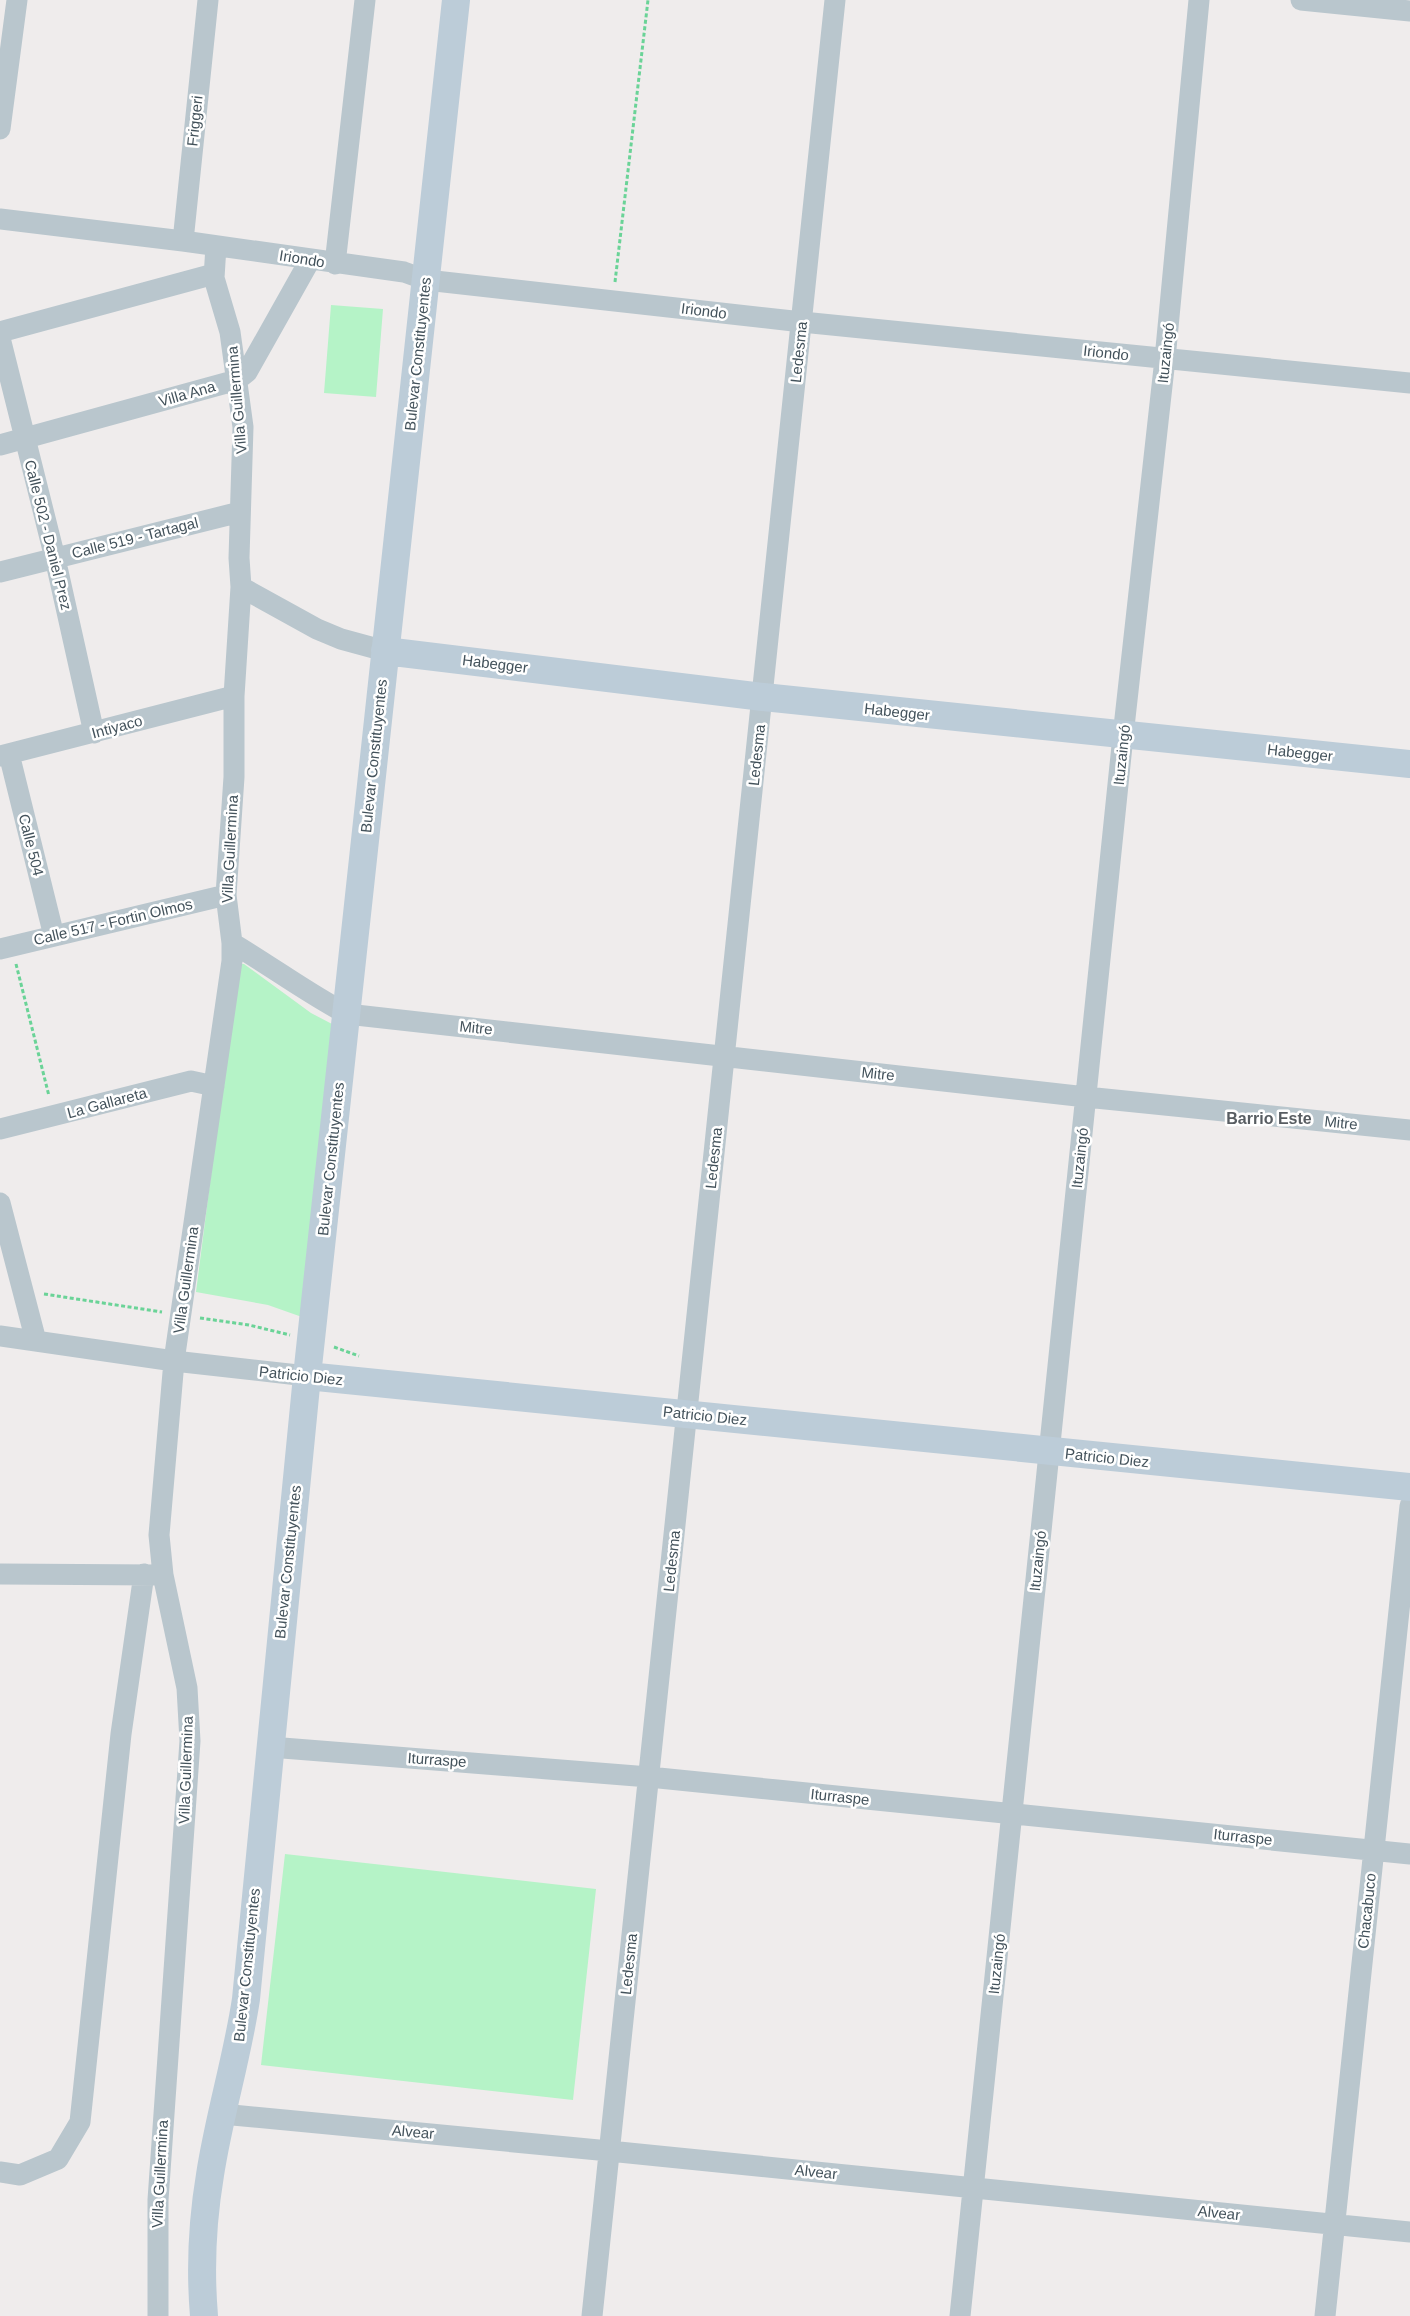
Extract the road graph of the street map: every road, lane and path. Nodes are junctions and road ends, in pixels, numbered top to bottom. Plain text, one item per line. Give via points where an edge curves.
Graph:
1 (18, 0) edge
2 (208, 0) edge
3 (365, 0) edge
4 (456, 0) edge
5 (648, 0) edge
6 (835, 0) edge
7 (1199, 0) edge
8 (1301, 0) edge
9 (1410, 11) edge
10 (0, 129) edge
11 (0, 219) edge
12 (183, 241) junction
13 (216, 246) junction
14 (310, 260) junction
15 (334, 264) junction
16 (214, 274) junction
17 (415, 276) junction
18 (613, 301) junction
19 (802, 322) junction
20 (0, 332) edge
21 (0, 338) edge
22 (1165, 359) junction
23 (237, 380) junction
24 (1410, 383) edge
25 (25, 439) junction
26 (0, 445) edge
27 (240, 512) junction
28 (55, 558) junction
29 (0, 572) edge
30 (241, 587) junction
31 (385, 651) junction
32 (234, 696) junction
33 (763, 697) junction
34 (94, 733) junction
35 (1124, 736) junction
36 (4, 755) edge
37 (1410, 764) edge
38 (226, 895) junction
39 (54, 936) junction
40 (232, 943) junction
41 (6, 948) edge
42 (347, 1014) junction
43 (725, 1056) junction
44 (214, 1086) junction
45 (1086, 1097) junction
46 (54, 1116) junction
47 (0, 1129) edge
48 (1410, 1130) edge
49 (0, 1203) edge
50 (0, 1336) edge
51 (36, 1341) junction
52 (174, 1361) junction
53 (307, 1376) junction
54 (687, 1414) junction
55 (1050, 1452) junction
56 (1410, 1487) edge
57 (1410, 1506) edge
58 (0, 1574) edge
59 (153, 1574) junction
60 (270, 1747) junction
61 (649, 1777) junction
62 (1012, 1815) junction
63 (1374, 1850) junction
64 (1410, 1854) edge
65 (222, 2114) junction
66 (609, 2151) junction
67 (0, 2172) edge
68 (973, 2189) junction
69 (1334, 2224) junction
70 (1410, 2232) edge
71 (158, 2316) edge
72 (204, 2316) edge
73 (592, 2316) edge
74 (960, 2316) edge
75 (1324, 2316) edge

1 - 10 street
2 - 12 street, Friggeri
3 - 15 street
4 - 17 street, Bulevar Constituyentes
5 - 18 path
6 - 19 street, Ledesma
7 - 22 street, Ituzaingó
8 - 9 street
11 - 12 street, Iriondo
12 - 13 street, Iriondo
13 - 14 street, Iriondo
13 - 16 street, Villa Guillermina
14 - 15 street, Iriondo
14 - 23 street via 247,372
15 - 17 street, Iriondo
16 - 20 street
16 - 23 street, Villa Guillermina via 230,332
17 - 18 street, Iriondo
17 - 31 street, Bulevar Constituyentes
18 - 19 street, Iriondo
19 - 22 street, Iriondo
19 - 33 street, Ledesma
21 - 25 street, Calle 502 - Daniel Prez
22 - 24 street, Iriondo
22 - 35 street, Ituzaingó
23 - 25 street, Villa Ana
23 - 27 street, Villa Guillermina via 243,427
25 - 26 street, Villa Ana
25 - 28 street, Calle 502 - Daniel Prez
27 - 28 street, Calle 519 - Tartagal
27 - 30 street, Villa Guillermina
28 - 29 street, Calle 519 - Tartagal
28 - 34 street, Calle 502 - Daniel Prez
30 - 31 street via 317,629
30 - 32 street, Villa Guillermina
31 - 33 street, Habegger
31 - 42 street, Bulevar Constituyentes
32 - 34 street, Intiyaco
32 - 38 street, Villa Guillermina via 234,777
33 - 35 street, Habegger
33 - 43 street, Ledesma
34 - 36 street, Intiyaco
35 - 37 street, Habegger
35 - 45 street, Ituzaingó
36 - 39 street, Calle 504
38 - 39 street, Calle 517 - Fortin Olmos
38 - 40 street, Villa Guillermina
39 - 41 street, Calle 517 - Fortin Olmos
40 - 42 street
40 - 44 street, Villa Guillermina
41 - 46 path
42 - 43 street, Mitre
42 - 53 street, Bulevar Constituyentes
43 - 45 street, Mitre
43 - 54 street, Ledesma
44 - 46 street, La Gallareta via 191,1081
44 - 52 street, Villa Guillermina
45 - 48 street, Mitre
45 - 55 street, Ituzaingó
46 - 47 street, La Gallareta
49 - 51 street
50 - 51 street, Patricio Diez
51 - 52 street, Patricio Diez
52 - 53 street, Patricio Diez
52 - 59 street, Villa Guillermina
53 - 54 street, Patricio Diez
53 - 60 street, Bulevar Constituyentes
54 - 55 street, Patricio Diez
54 - 61 street, Ledesma
55 - 56 street, Patricio Diez
55 - 62 street, Ituzaingó
57 - 63 street, Chacabuco
58 - 59 street
59 - 67 street via 121,1734 80,2122 58,2159 20,2175
59 - 71 street, Villa Guillermina via 187,1688 190,1741 158,2200
60 - 61 street, Iturraspe
60 - 65 street, Bulevar Constituyentes via 246,1999
61 - 62 street, Iturraspe
61 - 66 street, Ledesma
62 - 63 street, Iturraspe
62 - 68 street, Ituzaingó
63 - 64 street, Iturraspe
63 - 69 street, Chacabuco
65 - 66 street, Alvear
65 - 72 street, Bulevar Constituyentes via 204,2214 200,2268
66 - 68 street, Alvear
66 - 73 street, Ledesma
68 - 69 street, Alvear
68 - 74 street, Ituzaingó
69 - 70 street, Alvear
69 - 75 street, Chacabuco

